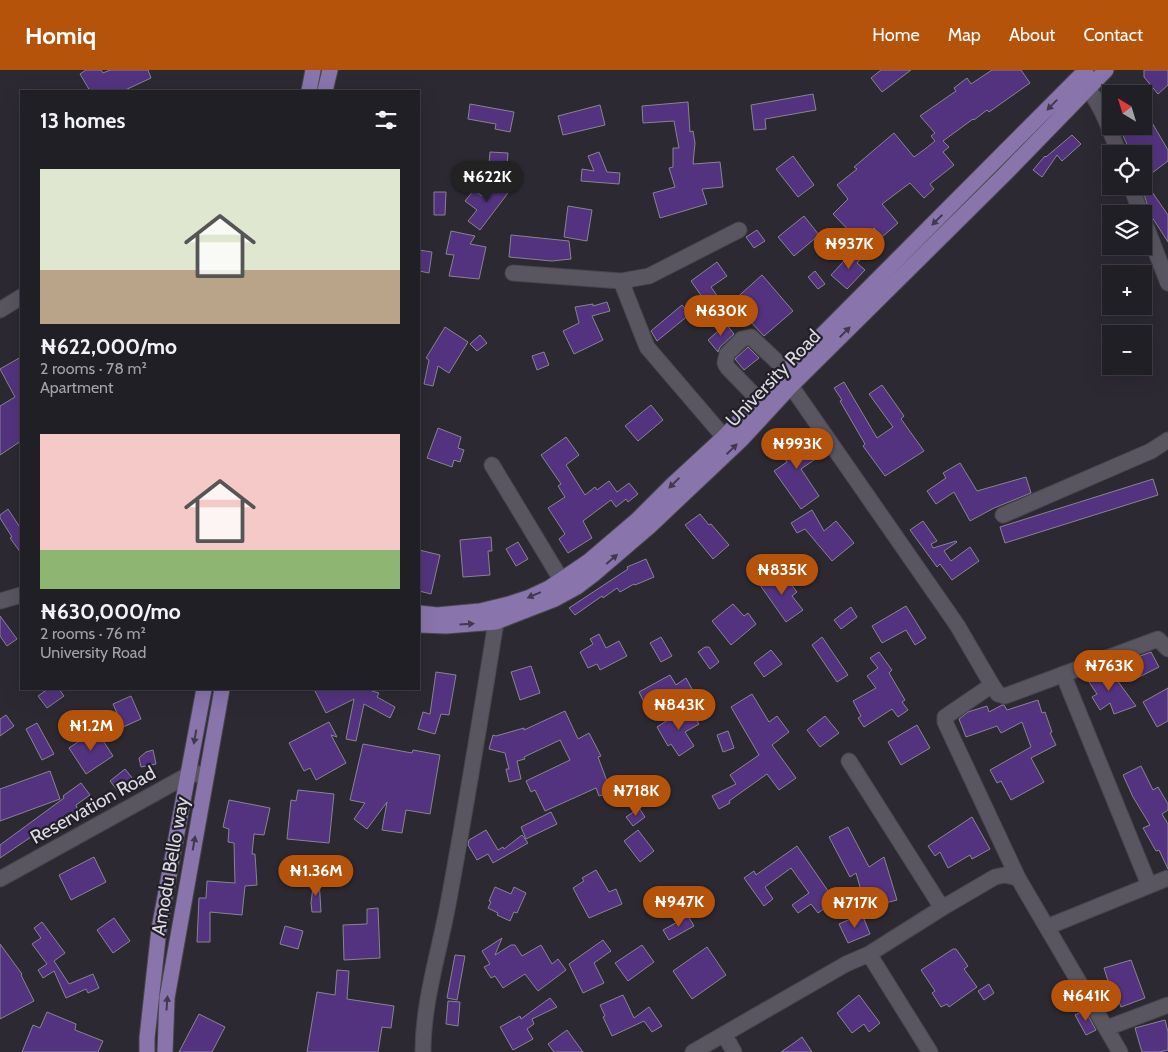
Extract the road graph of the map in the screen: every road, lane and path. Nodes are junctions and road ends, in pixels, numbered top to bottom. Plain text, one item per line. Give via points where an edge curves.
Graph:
1 (313, 70) edge
2 (330, 70) edge
3 (1106, 70) edge
4 (1084, 78) edge
5 (309, 90) edge
6 (325, 90) edge
7 (1116, 145) edge
8 (739, 230) dead end
9 (1152, 242) edge
10 (513, 273) dead end
11 (621, 281) junction
12 (1168, 283) edge
13 (20, 298) edge
14 (0, 310) edge
15 (792, 379) junction
16 (759, 400) junction
17 (724, 437) junction
18 (1168, 440) edge
19 (492, 465) dead end
20 (1003, 515) dead end
21 (562, 581) junction
22 (20, 595) edge
23 (0, 601) edge
24 (420, 613) edge
25 (496, 622) junction
26 (420, 625) edge
27 (1168, 649) edge
28 (1063, 674) junction
29 (992, 686) junction
30 (204, 690) edge
31 (222, 690) edge
32 (849, 761) dead end
33 (207, 772) junction
34 (188, 775) junction
35 (1018, 878) junction
36 (1168, 878) edge
37 (0, 879) edge
38 (1149, 885) junction
39 (942, 908) junction
40 (1047, 927) junction
41 (869, 954) junction
42 (1168, 1005) edge
43 (1107, 1028) junction
44 (724, 1034) junction
45 (147, 1052) edge
46 (165, 1052) edge
47 (422, 1052) edge
48 (693, 1052) edge
49 (734, 1052) edge
50 (930, 1052) edge
51 (1120, 1052) edge

1 - 5 main road
2 - 6 main road
3 - 4 main road, University Road
4 - 7 street via 1106,116
4 - 15 main road, University Road
8 - 11 street via 648,276
9 - 12 street
10 - 11 street
11 - 17 street via 652,355
13 - 14 street
15 - 16 main road, University Road
15 - 16 street via 752,338 742,339 727,354 727,367
25 -> 15 main road, University Road via 555,600 594,574 742,439
15 - 29 street via 957,625
16 - 17 main road, University Road
17 -> 21 main road, University Road via 637,520
18 - 20 street via 1151,451
19 - 21 street
21 -> 24 main road, University Road via 530,597 480,611
22 - 23 street
26 -> 25 main road, University Road
25 - 47 street via 446,918 431,983
27 - 28 street via 1158,639
28 - 29 street via 1005,696 998,694
28 - 38 street
29 - 35 street via 945,717 945,722
30 -> 34 main road, Amodu Bello way
31 - 33 main road, Amodu Bello way
32 - 39 street
33 - 34 street, Reservation Road
46 -> 33 main road, Amodu Bello way via 167,998
34 - 37 street, Reservation Road
34 - 45 main road, Amodu Bello way via 159,929
35 - 39 street via 995,877
35 - 40 street
36 - 38 street
38 - 40 street
39 - 41 street
40 - 43 street
41 - 44 street
41 - 50 street
42 - 43 street
43 - 51 street
44 - 48 street
44 - 49 street

